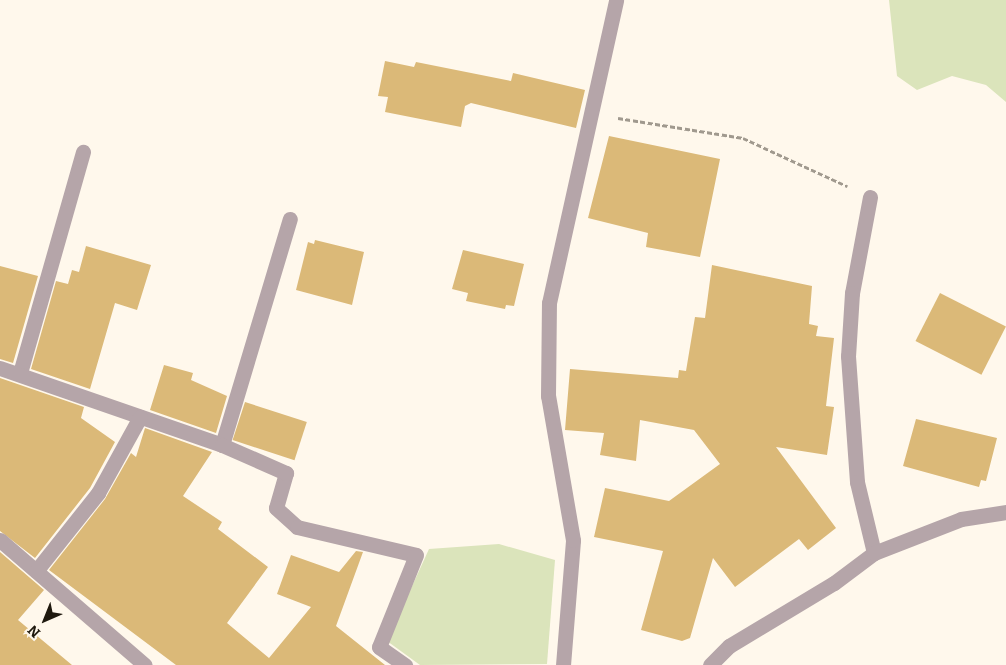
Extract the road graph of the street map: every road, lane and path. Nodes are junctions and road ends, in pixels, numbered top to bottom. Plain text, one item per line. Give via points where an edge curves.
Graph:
1 (616, 0) edge
2 (591, 114) junction
3 (83, 152) dead end
4 (870, 197) joint
5 (290, 219) dead end
6 (0, 368) edge
7 (20, 373) junction
8 (140, 417) junction
9 (222, 445) junction
10 (1006, 512) edge
11 (0, 540) edge
12 (874, 553) junction
13 (36, 571) junction
14 (145, 665) edge
15 (405, 665) edge
16 (563, 665) edge
17 (710, 665) edge

1 - 2 street
2 - 4 path via 743,138
2 - 16 street via 549,303 548,396 573,540
3 - 7 street
4 - 12 street via 852,293 848,356 857,482
5 - 9 street
6 - 7 street
7 - 8 street
8 - 9 street
8 - 13 street via 98,493
9 - 15 street via 286,473 276,508 297,527 416,556 379,647
10 - 12 street via 961,519
11 - 13 street
12 - 17 street via 834,583 728,646
13 - 14 street

